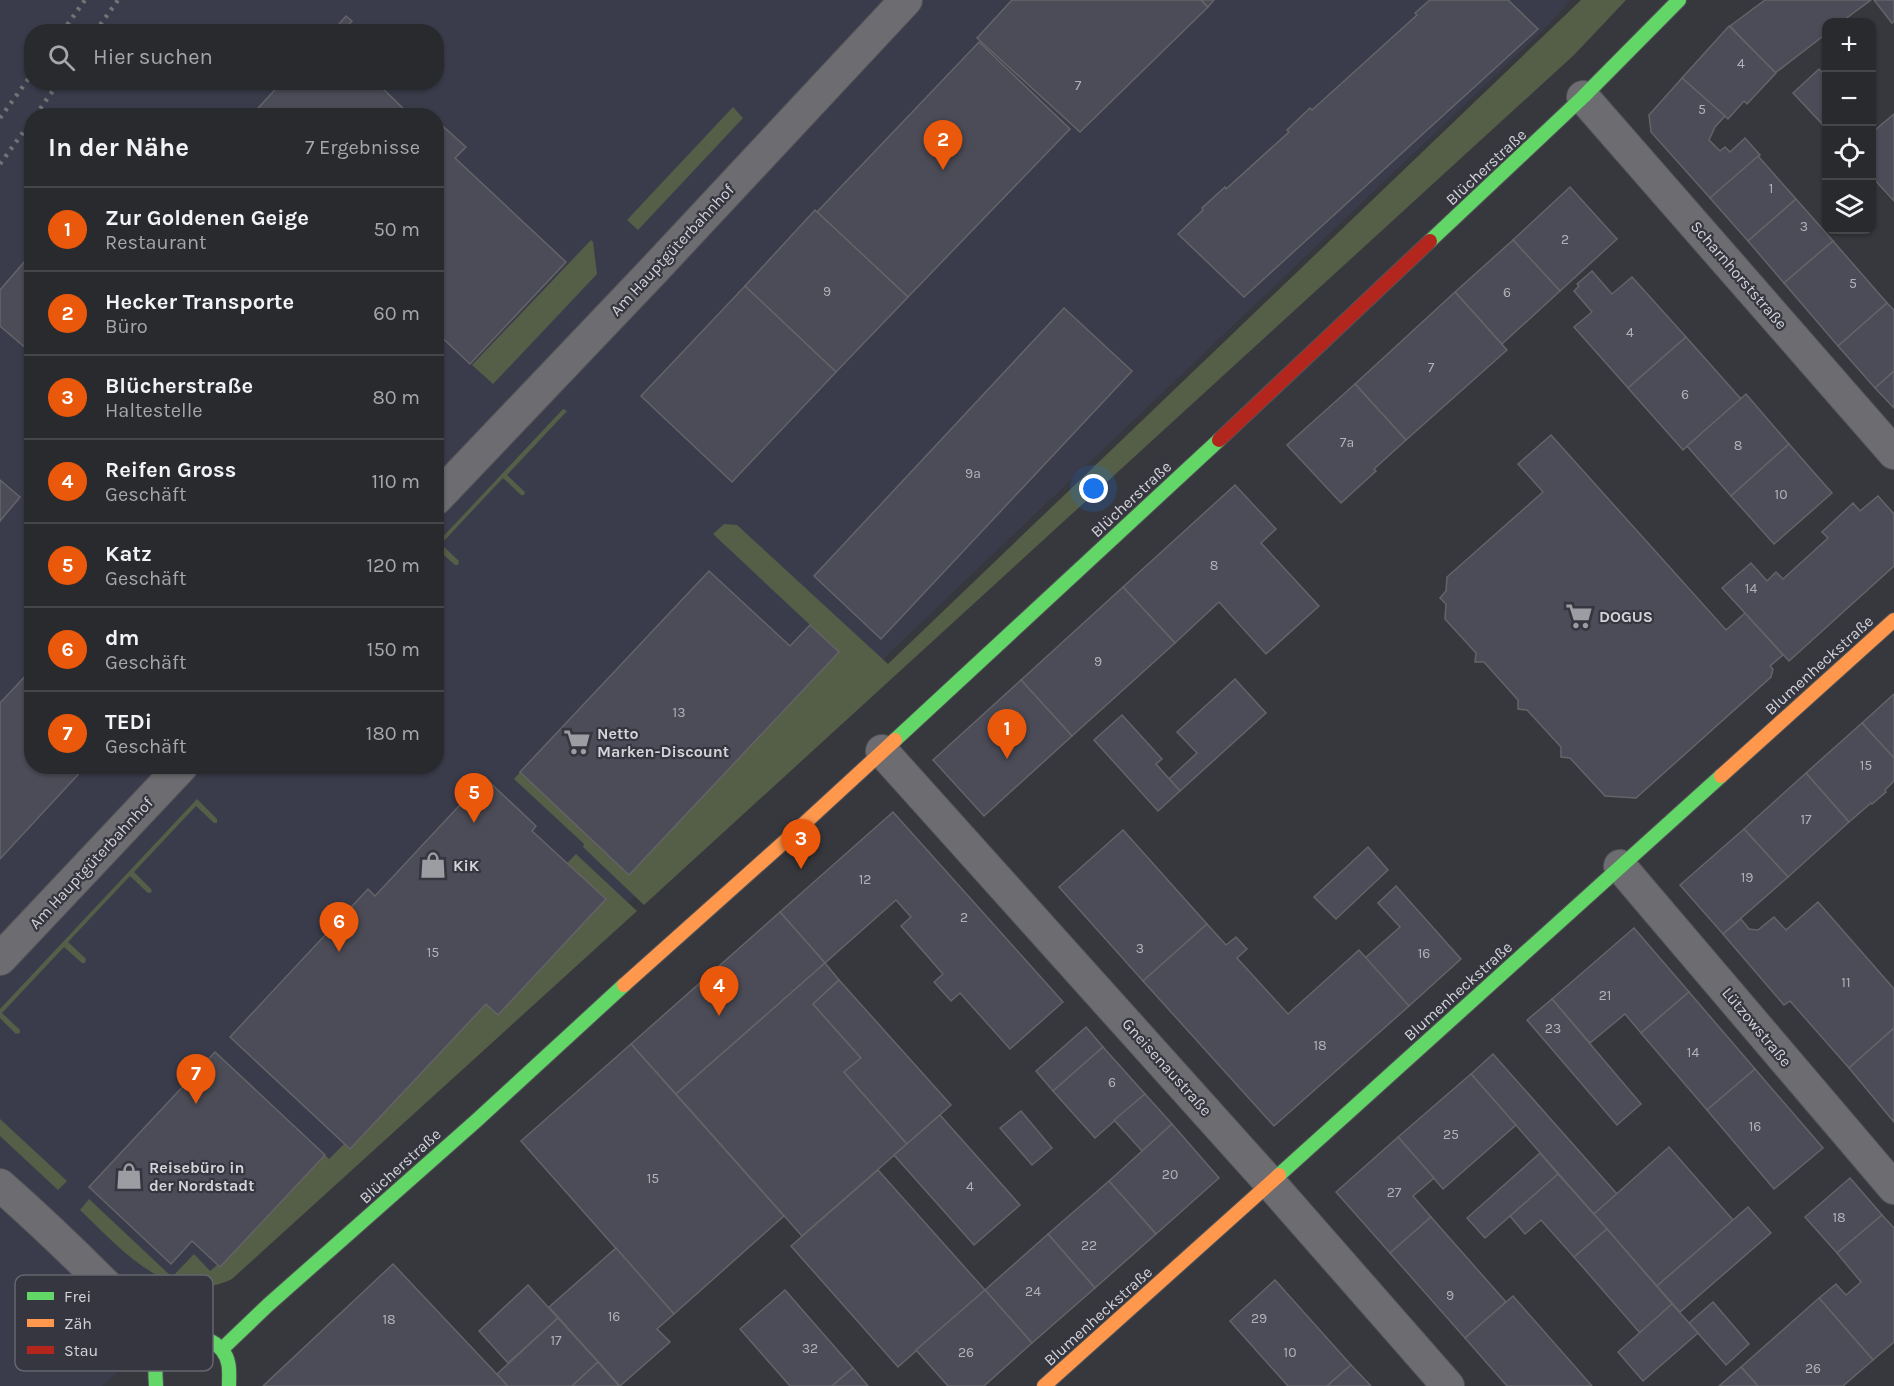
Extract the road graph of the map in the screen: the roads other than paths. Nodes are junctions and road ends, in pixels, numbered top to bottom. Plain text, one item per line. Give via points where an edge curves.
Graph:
1 (906, 0) edge
2 (1679, 0) edge
3 (1583, 98) junction
4 (1894, 453) edge
5 (444, 491) edge
6 (1894, 620) edge
7 (882, 751) junction
8 (174, 774) edge
9 (1620, 866) junction
10 (0, 959) edge
11 (1271, 1184) junction
12 (0, 1185) edge
13 (1894, 1188) edge
14 (96, 1275) edge
15 (213, 1343) edge
16 (222, 1349) junction
17 (154, 1371) edge
18 (156, 1386) edge
19 (229, 1386) edge
20 (1044, 1386) edge
21 (1448, 1386) edge

1 - 5 street, Am Hauptgüterbahnhof
2 - 3 main road, Blücherstraße
3 - 4 street, Scharnhorststraße
3 - 7 main road, Blücherstraße
6 - 9 main road, Blumenheckstraße
7 - 11 street, Gneisenaustraße
7 - 16 main road, Blücherstraße
8 - 10 street, Am Hauptgüterbahnhof
9 - 11 main road, Blumenheckstraße
9 - 13 street, Lützowstraße
11 - 20 main road, Blumenheckstraße
11 - 21 street, Gneisenaustraße
12 - 14 street
15 - 16 main road
16 - 19 main road via 229,1361
17 - 18 main road

